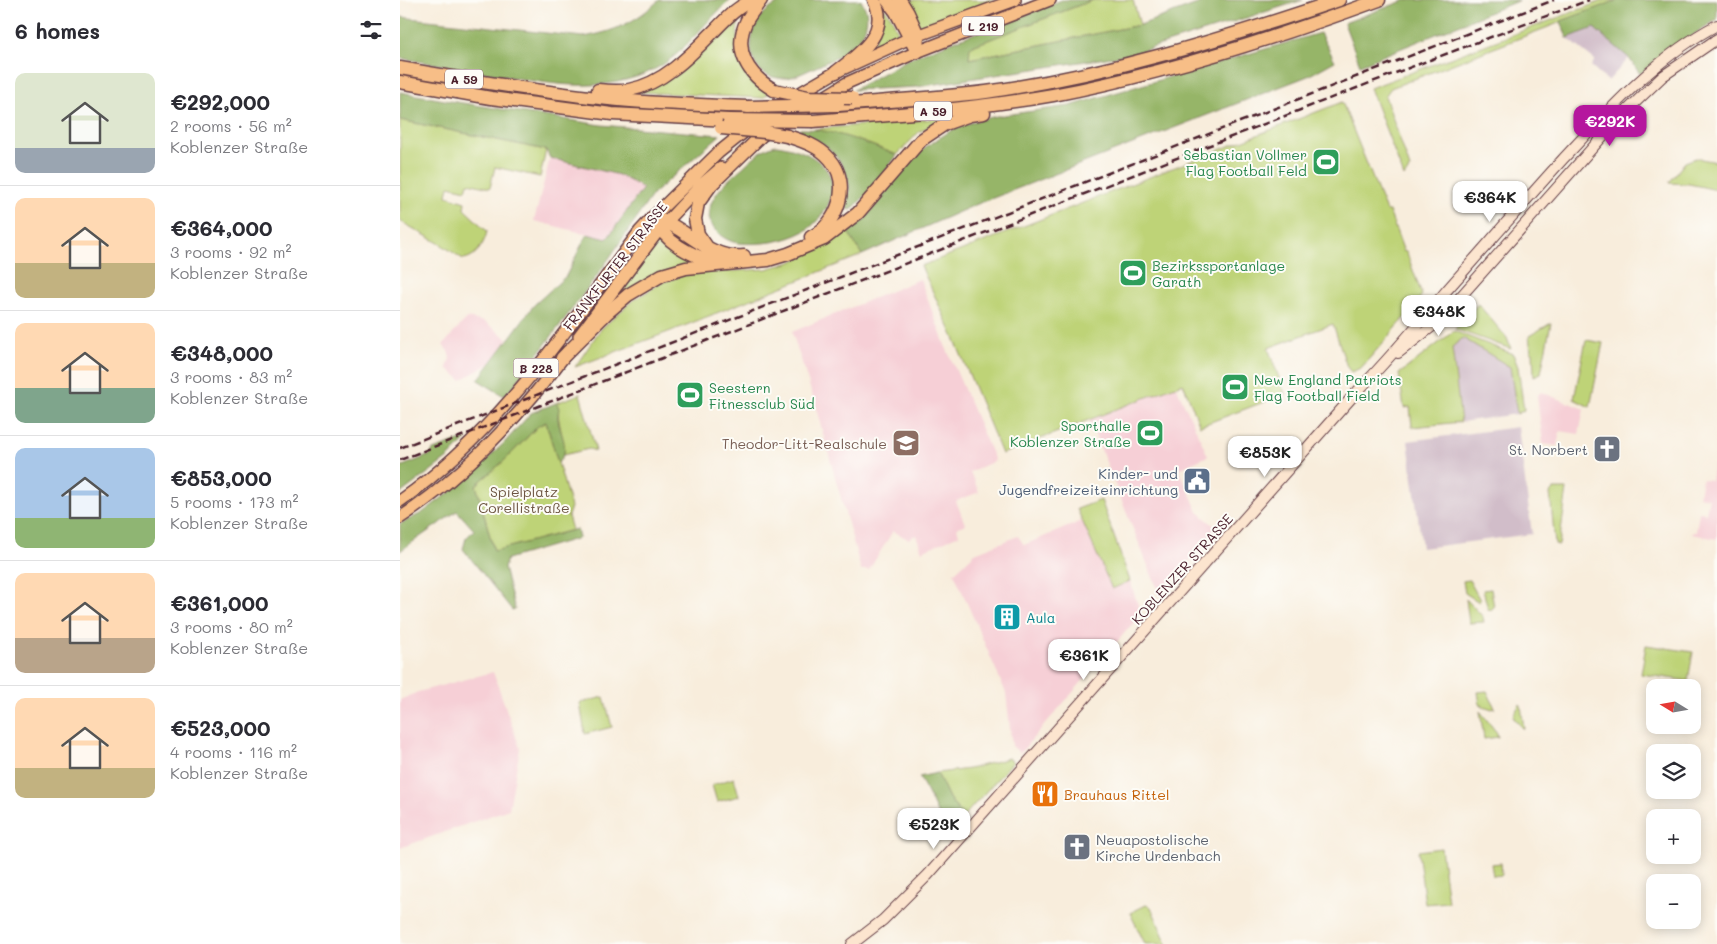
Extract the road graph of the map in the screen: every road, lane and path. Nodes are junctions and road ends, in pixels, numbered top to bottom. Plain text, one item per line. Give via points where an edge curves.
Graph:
1 (753, 0) edge
2 (760, 0) edge
3 (874, 0) edge
4 (887, 0) edge
5 (900, 0) edge
6 (1015, 0) edge
7 (1050, 0) edge
8 (1339, 0) edge
9 (1378, 0) edge
10 (1717, 25) edge
11 (913, 37) junction
12 (1717, 39) edge
13 (917, 52) junction
14 (400, 68) edge
15 (836, 72) junction
16 (400, 82) edge
17 (528, 89) junction
18 (1053, 94) junction
19 (882, 102) junction
20 (774, 108) joint
21 (794, 117) joint
22 (725, 124) junction
23 (762, 135) junction
24 (653, 217) junction
25 (663, 225) junction
26 (708, 249) junction
27 (720, 264) junction
28 (562, 358) junction
29 (1387, 361) junction
30 (400, 501) edge
31 (400, 518) edge
32 (852, 944) edge

1 - 17 highway via 726,18 671,71 648,85 610,91 541,83
2 - 19 highway, bridge via 746,21 742,40 744,60 753,74 774,90 808,97 873,96
3 - 15 highway via 878,22 874,36 861,53
4 - 11 highway
5 - 11 highway via 908,13
6 - 11 main road, FRANKFURTER STRASSE / L 219
7 - 13 main road, FRANKFURTER STRASSE / L 219
8 - 19 highway, A 59 via 1252,30 1112,68 986,92
9 - 18 highway, A 59 via 1214,55
10 - 29 main road, KOBLENZER STRASSE via 1655,67 1609,109
11 - 13 highway
11 - 15 main road, FRANKFURTER STRASSE / L 219
12 - 29 main road, KOBLENZER STRASSE via 1663,76 1618,119 1434,325
13 - 21 main road, FRANKFURTER STRASSE / L 219 via 847,83
14 - 17 highway, A 59
15 - 20 main road, FRANKFURTER STRASSE / L 219
16 - 22 highway, A 59 via 491,98 661,118 672,124
17 - 19 highway, A 59, bridge via 653,103 748,107
18 - 22 highway, A 59, bridge via 934,112
18 - 27 highway via 1045,104 970,116 945,124 921,140 858,213 824,239 768,260
20 - 24 main road, FRANKFURTER STRASSE / B 228 via 718,153
21 - 23 main road, FRANKFURTER STRASSE / B 228
22 - 26 highway, bridge via 787,136 816,147 832,161 841,194 829,224 820,233 798,243 766,254 740,257
23 - 25 main road, FRANKFURTER STRASSE / B 228 via 708,179
23 - 26 highway via 711,185 698,203 695,219 698,234
24 - 25 highway
24 - 30 main road, FRANKFURTER STRASSE / B 228 via 534,372 479,434
25 - 26 highway
25 - 27 highway via 676,245 695,256
25 - 28 main road, FRANKFURTER STRASSE / B 228
27 - 28 highway via 662,275 628,295
28 - 31 main road, FRANKFURTER STRASSE / B 228 via 488,446 428,500
29 - 32 main road, KOBLENZER STRASSE via 928,875 884,920

